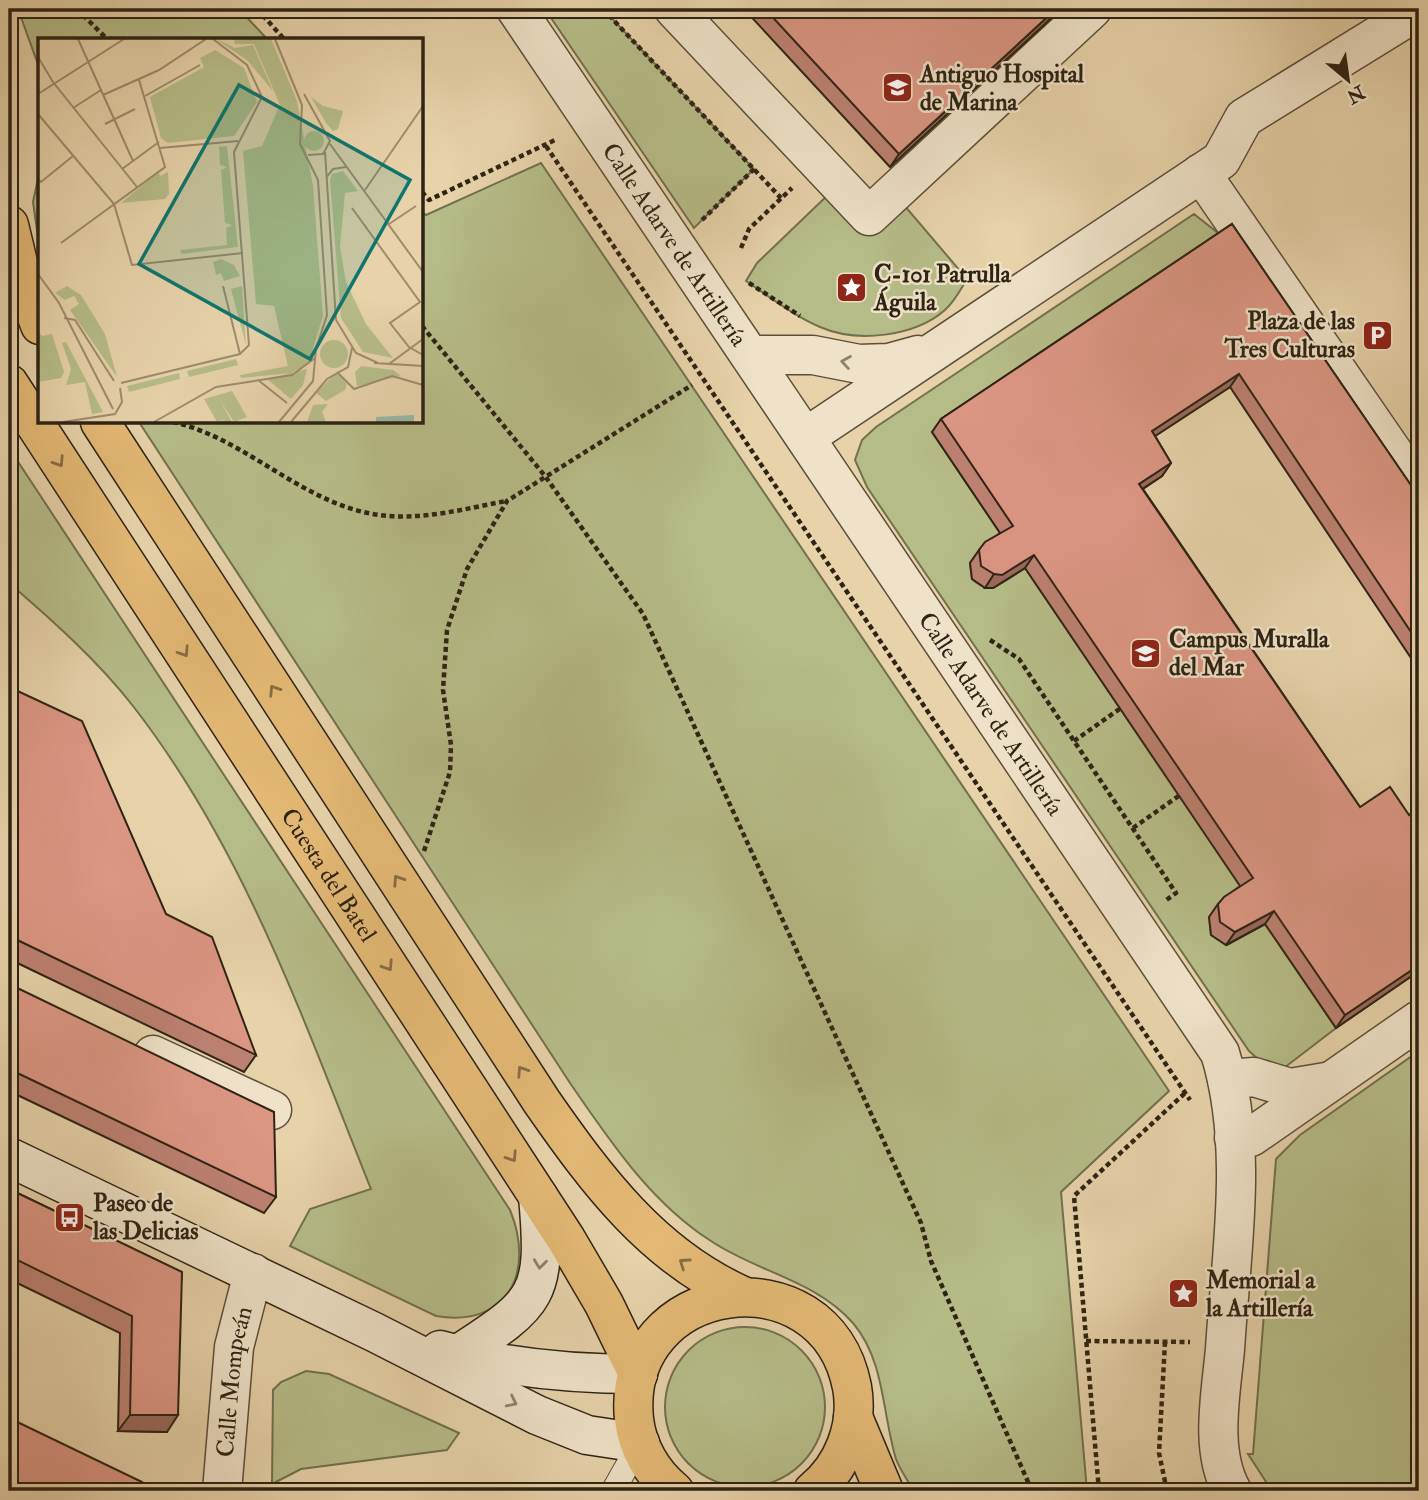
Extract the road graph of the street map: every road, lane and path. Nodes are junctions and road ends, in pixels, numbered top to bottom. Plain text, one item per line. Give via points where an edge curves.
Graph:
1 (77, 9) edge
2 (257, 9) edge
3 (516, 9) edge
4 (603, 9) edge
5 (674, 9) edge
6 (1092, 9) edge
7 (1419, 10) edge
8 (106, 38) edge
9 (283, 38) edge
10 (567, 132) dead end
11 (546, 146) junction
12 (818, 163) junction
13 (754, 169) junction
14 (1201, 173) junction
15 (424, 194) edge
16 (781, 198) junction
17 (9, 225) edge
18 (694, 228) dead end
19 (741, 248) dead end
20 (746, 281) dead end
21 (802, 318) dead end
22 (38, 320) edge
23 (424, 328) edge
24 (958, 336) junction
25 (750, 355) junction
26 (9, 384) edge
27 (692, 385) dead end
28 (101, 424) edge
29 (181, 424) edge
30 (806, 437) junction
31 (545, 476) junction
32 (1419, 491) edge
33 (507, 501) junction
34 (986, 636) dead end
35 (1121, 708) edge
36 (1074, 741) junction
37 (1180, 795) edge
38 (1133, 828) junction
39 (423, 856) dead end
40 (1160, 904) dead end
41 (1419, 1020) edge
42 (121, 1040) edge
43 (1340, 1074) junction
44 (1227, 1079) junction
45 (1185, 1093) junction
46 (1191, 1103) dead end
47 (271, 1110) edge
48 (1234, 1138) junction
49 (9, 1157) edge
50 (538, 1196) junction
51 (253, 1273) junction
52 (743, 1296) junction
53 (1086, 1341) junction
54 (1165, 1342) junction
55 (1192, 1342) dead end
56 (454, 1364) junction
57 (638, 1374) junction
58 (853, 1417) junction
59 (639, 1443) junction
60 (222, 1491) edge
61 (613, 1491) edge
62 (674, 1491) edge
63 (813, 1491) edge
64 (884, 1491) edge
65 (1032, 1491) edge
66 (1099, 1491) edge
67 (1167, 1491) edge
68 (1232, 1491) edge

1 - 8 path
2 - 9 path
3 - 25 street, Calle Adarve de Artillería
4 - 13 path
5 - 12 street
6 - 12 street via 869,216
7 - 14 street via 1244,118 1221,160
10 - 11 path
11 - 15 path via 429,200
11 - 45 path
12 - 16 path
13 - 16 path
13 - 18 path
14 - 24 street
14 - 32 street
16 - 19 path via 749,229
17 - 22 main road
20 - 21 path
23 - 31 path
24 -> 25 street via 923,354 888,363 859,364 813,355
24 - 30 street
25 - 30 street, Calle Adarve de Artillería
26 -> 50 main road, Cuesta del Batel
27 - 31 path
52 -> 28 main road via 663,1248 588,1167
29 - 33 path via 198,428 317,494 373,514 430,515
30 - 44 street, Calle Adarve de Artillería via 1220,1053
31 - 33 path
31 - 65 path via 643,614 921,1223 931,1262
33 - 39 path via 467,569 447,630 443,690 450,772
34 - 36 path via 1019,659
35 - 36 path
36 - 38 path
37 - 38 path
38 - 40 path via 1176,893
41 - 43 street
42 - 47 street
43 - 44 street via 1300,1088 1272,1085 1254,1077
43 - 48 street via 1251,1137
44 - 48 street, Calle Adarve de Artillería
45 - 46 path
45 - 53 path via 1074,1196
48 - 68 street, Calle Adarve de Artillería via 1237,1178 1219,1423 1223,1468
49 - 51 street
50 -> 56 street via 539,1278 520,1312
50 - 57 main road, Cuesta del Batel via 587,1273
51 - 56 street via 374,1332
51 - 60 street, Calle Mompeán via 234,1347
52 - 57 main road via 708,1302 677,1318 653,1344
52 - 58 main road via 781,1302 817,1323 842,1357 854,1397
53 - 54 path
53 - 66 path
54 - 55 path
54 - 67 path via 1159,1453
56 - 57 street
56 -> 59 street via 587,1435
57 - 59 main road via 633,1408
58 - 63 main road via 843,1454
58 - 64 main road
59 - 61 lane
59 - 62 main road via 655,1473

